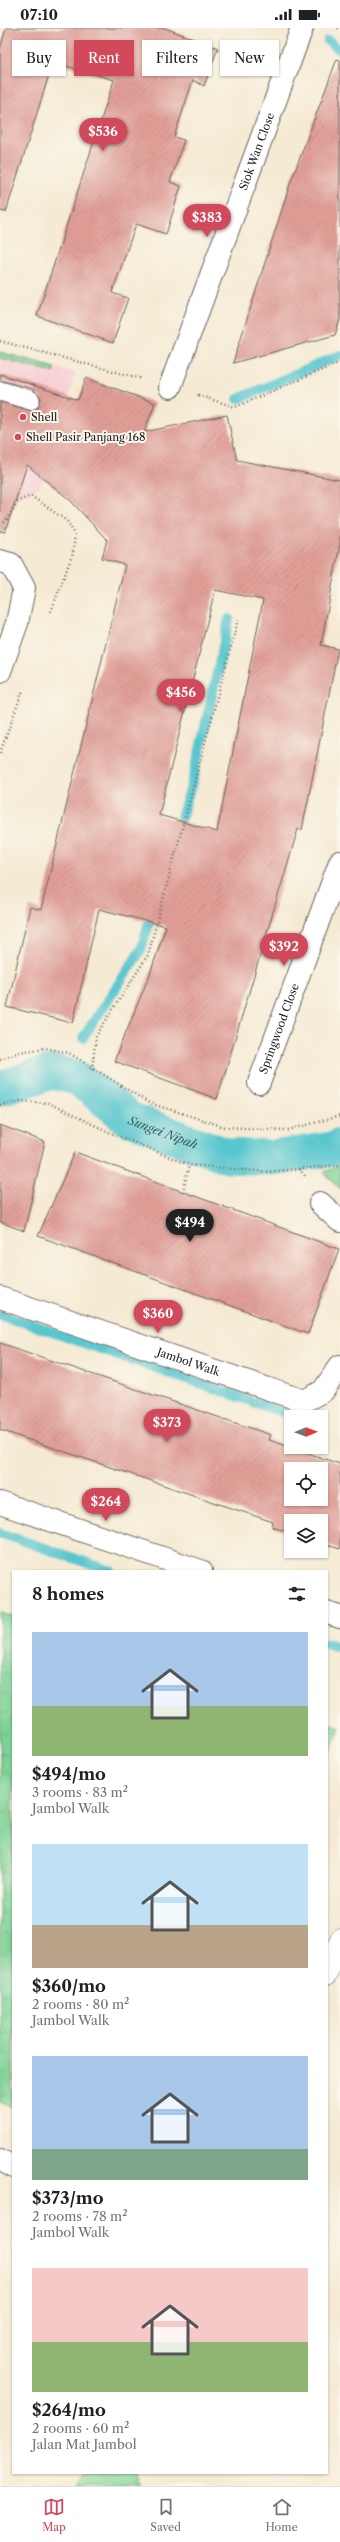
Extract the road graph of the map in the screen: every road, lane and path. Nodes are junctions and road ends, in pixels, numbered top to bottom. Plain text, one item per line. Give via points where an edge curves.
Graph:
1 (302, 28) edge
2 (0, 341) edge
3 (340, 362) edge
4 (170, 387) joint
5 (0, 391) edge
6 (190, 393) dead end
7 (30, 400) dead end
8 (0, 561) edge
9 (238, 620) dead end
10 (0, 671) edge
11 (340, 862) edge
12 (0, 1059) edge
13 (92, 1069) junction
14 (259, 1083) dead end
15 (0, 1105) edge
16 (340, 1116) edge
17 (340, 1165) edge
18 (189, 1166) junction
19 (183, 1192) dead end
20 (320, 1203) dead end
21 (340, 1221) edge
22 (0, 1298) edge
23 (340, 1366) edge
24 (0, 1503) edge
25 (198, 1570) edge
26 (328, 1612) edge
27 (340, 1617) edge
28 (340, 1938) edge
29 (328, 1973) edge
30 (0, 2160) edge
31 (12, 2166) edge

1 - 4 street, Siok Wan Close
2 - 4 path
3 - 6 path via 235,407
5 - 7 lane
8 - 10 street via 11,564 24,588 17,623
9 - 13 path via 148,955 96,1036
11 - 14 street, Springwood Close
12 - 13 path via 19,1052 46,1048 69,1053
13 - 16 path via 149,1103 225,1126 288,1130
15 - 18 path via 19,1101 48,1103
17 - 18 path via 269,1172
18 - 19 path
20 - 21 street
22 - 23 street, Jambol Walk via 304,1401 323,1391
24 - 25 street
26 - 27 street
28 - 29 lane
30 - 31 street

